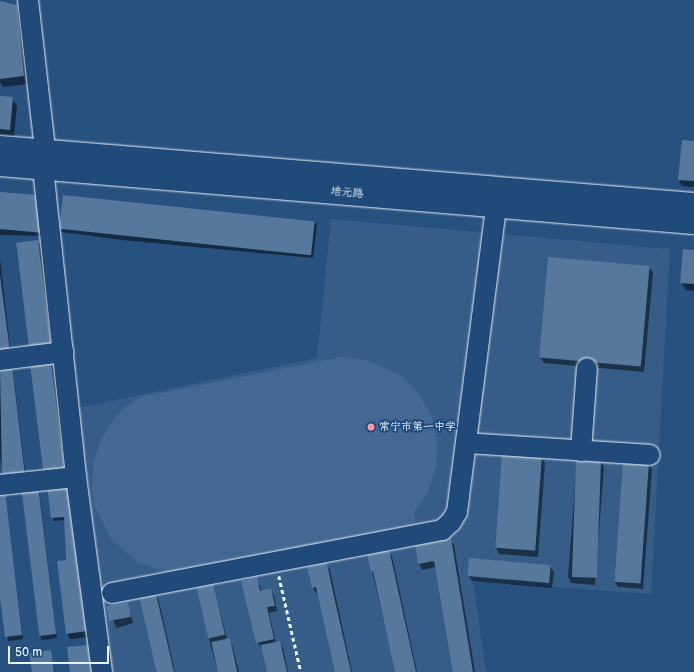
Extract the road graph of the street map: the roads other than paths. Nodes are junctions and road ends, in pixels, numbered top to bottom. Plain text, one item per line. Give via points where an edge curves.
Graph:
1 (28, 0) edge
2 (0, 147) edge
3 (44, 159) junction
4 (0, 165) edge
5 (694, 204) edge
6 (496, 206) junction
7 (694, 223) edge
8 (63, 352) junction
9 (0, 360) edge
10 (587, 368) dead end
11 (466, 443) junction
12 (582, 451) junction
13 (650, 456) dead end
14 (76, 477) junction
15 (0, 485) edge
16 (112, 593) dead end
17 (102, 672) edge

1 - 3 street
2 - 3 main road, 培元路
3 - 4 main road, 培元路
3 - 5 main road, 培元路
3 - 6 main road, 培元路
3 - 8 street
6 - 7 main road, 培元路
6 - 11 street
8 - 9 street
8 - 14 street
10 - 12 street
11 - 12 street
11 - 16 street via 457,512 442,530
12 - 13 street
14 - 15 street
14 - 17 street

